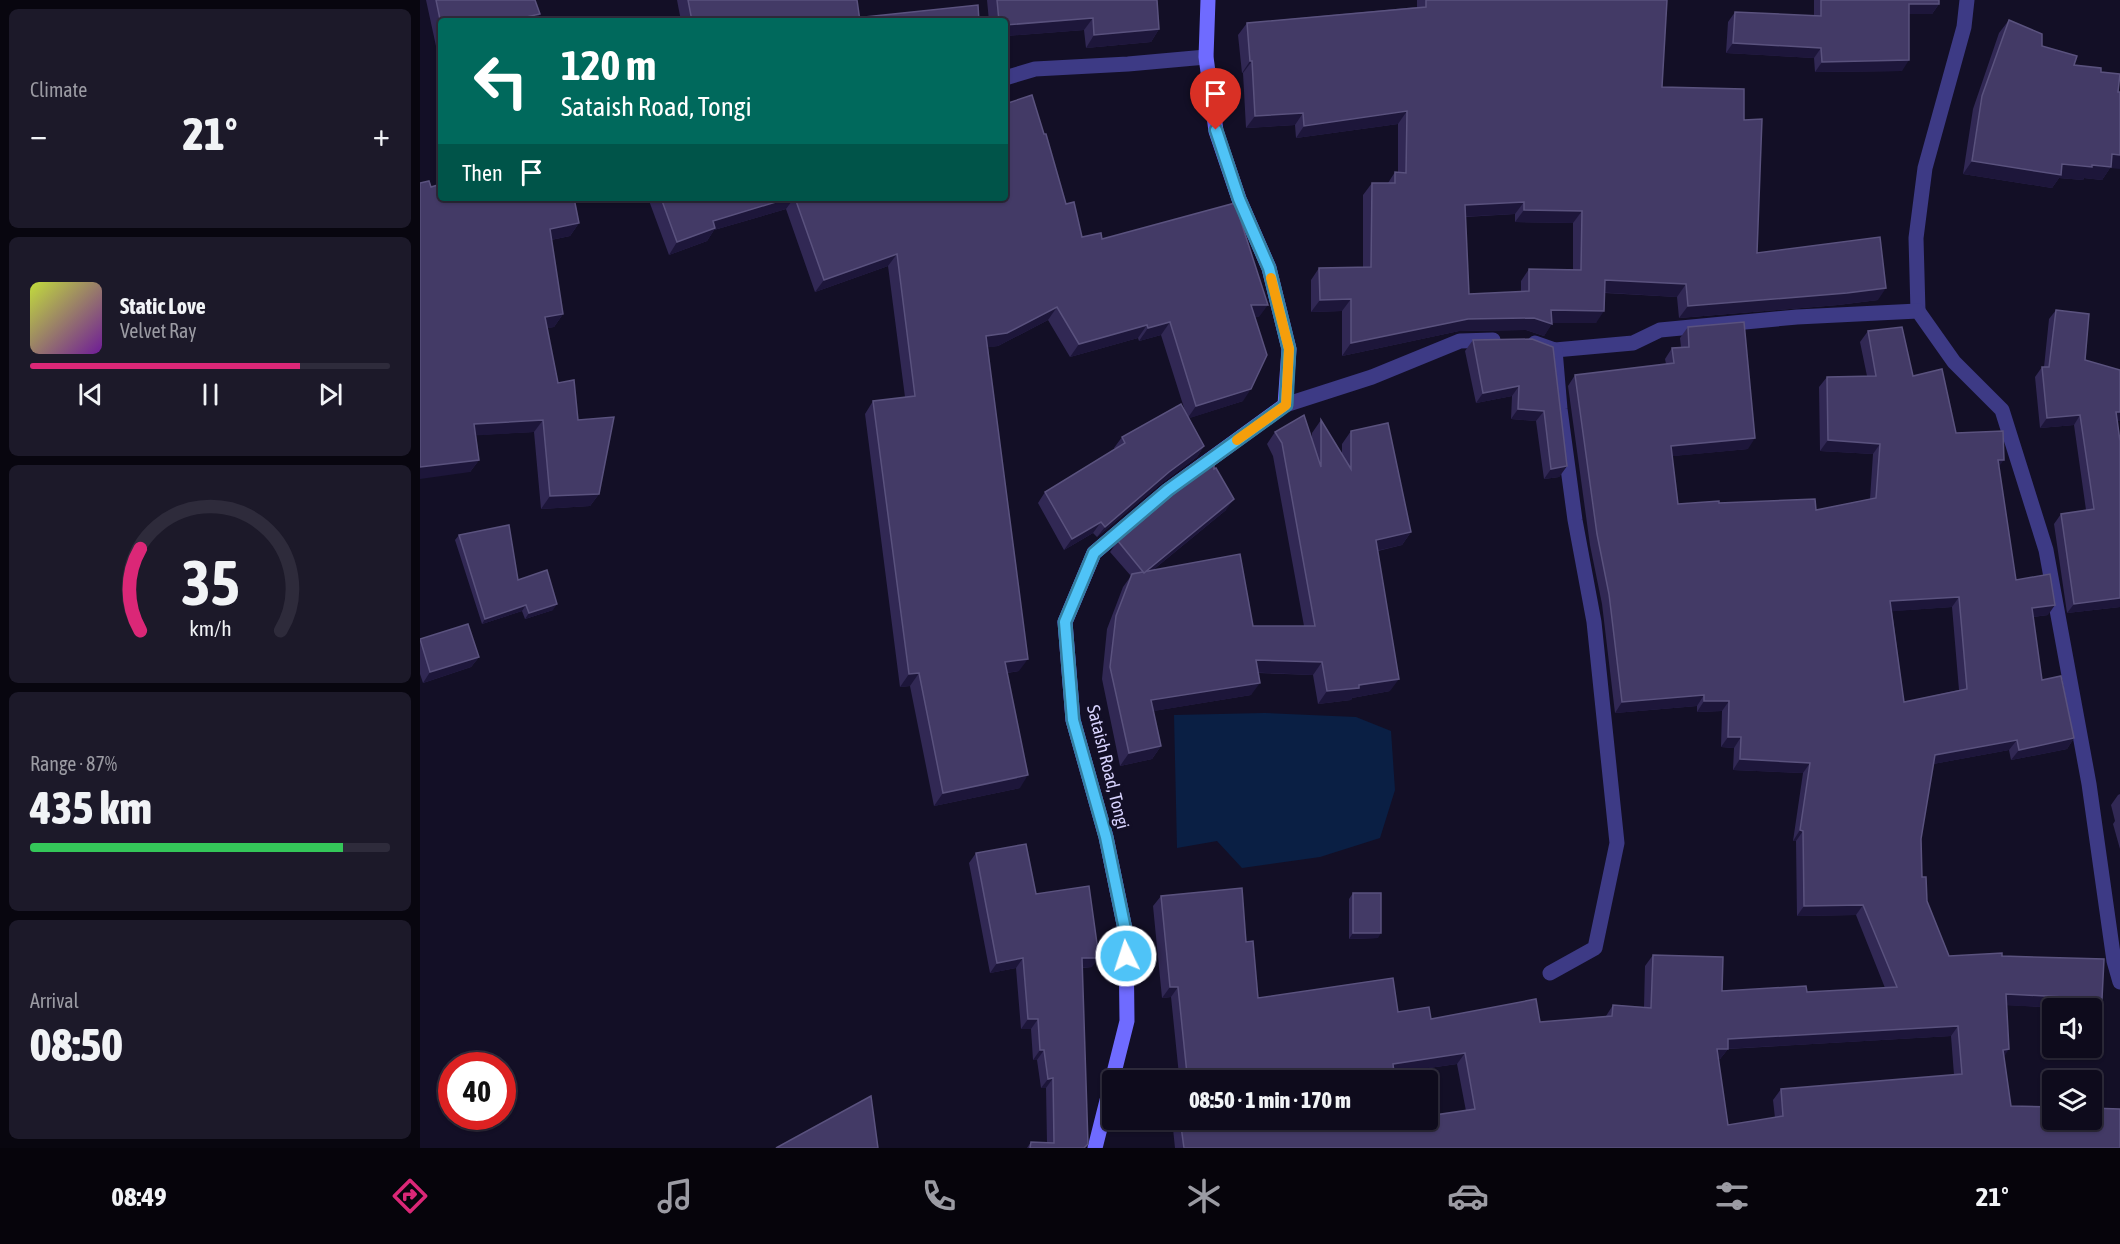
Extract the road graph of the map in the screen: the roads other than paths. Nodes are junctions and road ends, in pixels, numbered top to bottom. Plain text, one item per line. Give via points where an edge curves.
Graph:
1 (1208, 0) edge
2 (1967, 0) edge
3 (1206, 57) junction
4 (1008, 77) edge
5 (1918, 311) junction
6 (1555, 350) junction
7 (1286, 405) junction
8 (1550, 973) dead end
9 (2120, 982) edge
10 (1095, 1148) edge

1 - 3 street
2 - 5 street via 1965,27 1925,168 1916,238
3 - 4 street via 1035,69
3 - 7 street via 1216,130 1239,199 1269,268 1289,349
5 - 6 street via 1660,330 1633,343
5 - 9 street via 1954,362 2002,410 2046,550
6 - 7 street via 1526,340 1460,341 1372,377
6 - 8 street via 1575,520 1594,622 1617,843 1595,948
7 - 10 street, Sataish Road, Tongi via 1168,490 1094,553 1065,622 1073,720 1106,837 1126,934 1127,1021

